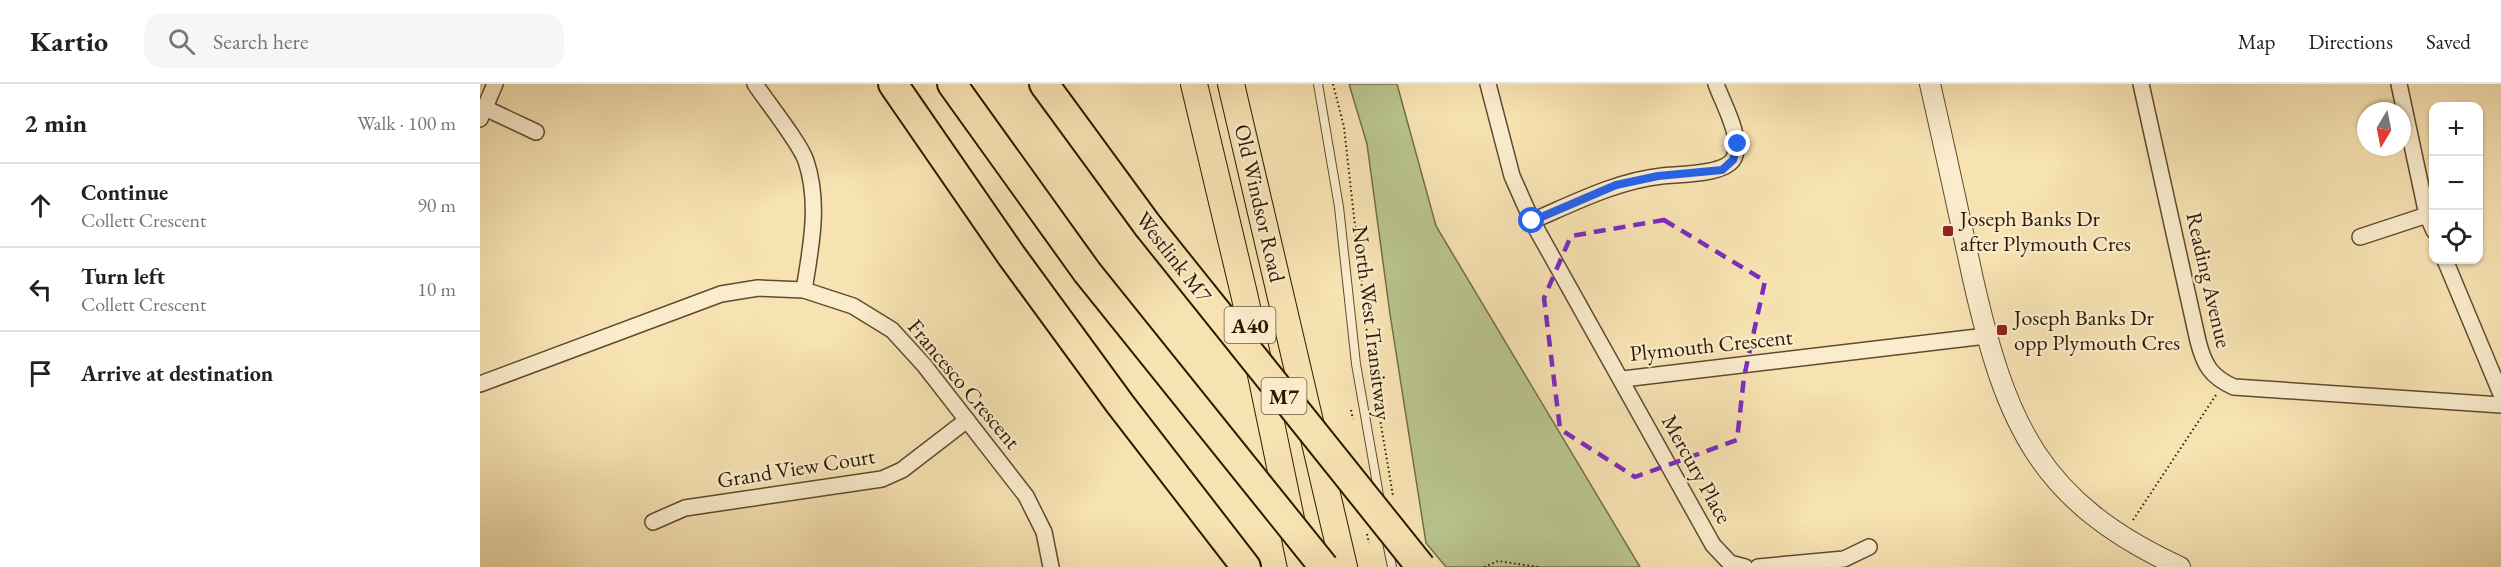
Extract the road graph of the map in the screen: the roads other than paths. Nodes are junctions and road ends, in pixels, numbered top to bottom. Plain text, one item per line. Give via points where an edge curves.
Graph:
1 (495, 84) edge
2 (754, 84) edge
3 (893, 84) edge
4 (952, 84) edge
5 (1044, 84) edge
6 (1194, 84) edge
7 (1231, 84) edge
8 (1318, 84) edge
9 (1488, 84) edge
10 (1716, 84) edge
11 (1930, 84) edge
12 (2141, 84) edge
13 (2399, 84) edge
14 (482, 114) edge
15 (536, 132) dead end
16 (2427, 215) junction
17 (2429, 220) edge
18 (1532, 221) junction
19 (2361, 237) dead end
20 (2447, 264) edge
21 (804, 290) junction
22 (1986, 336) junction
23 (1623, 379) junction
24 (480, 384) edge
25 (2501, 394) edge
26 (2501, 405) edge
27 (967, 420) junction
28 (653, 522) dead end
29 (1869, 547) dead end
30 (1051, 567) edge
31 (1246, 567) edge
32 (1301, 567) edge
33 (1323, 567) edge
34 (1344, 567) edge
35 (1392, 567) edge
36 (1421, 567) edge
37 (1745, 567) edge
38 (1758, 567) edge
39 (2180, 567) edge

1 - 14 street
2 - 21 street via 805,159 814,199
3 - 31 highway via 1024,273
4 - 33 highway, bridge via 1087,272
5 - 36 highway, Westlink M7 / M7, bridge via 1148,226
6 - 32 highway, Old Windsor Road / A40
7 - 34 highway, Old Windsor Road
8 - 35 lane, North West Transitway via 1340,207 1356,364
9 - 18 street, Plymouth Crescent via 1512,176
10 - 18 street via 1738,144 1733,160 1722,170 1658,176 1616,185
11 - 22 street
12 - 26 street, Reading Avenue via 2204,361 2211,373 2234,387
13 - 16 street
14 - 15 street
16 - 17 street
16 - 19 street
18 - 23 street, Plymouth Crescent
20 - 25 street
21 - 24 street, Francesco Crescent via 758,288 721,294
21 - 27 street, Francesco Crescent via 853,306 892,330
22 - 23 street, Plymouth Crescent
22 - 39 street via 2014,416 2054,477 2091,514 2121,536
23 - 37 street, Mercury Place via 1713,545 1730,563
27 - 28 street, Grand View Court via 902,470 882,479 685,508
27 - 30 street, Francesco Crescent via 1026,496 1044,532
29 - 38 street via 1844,559

